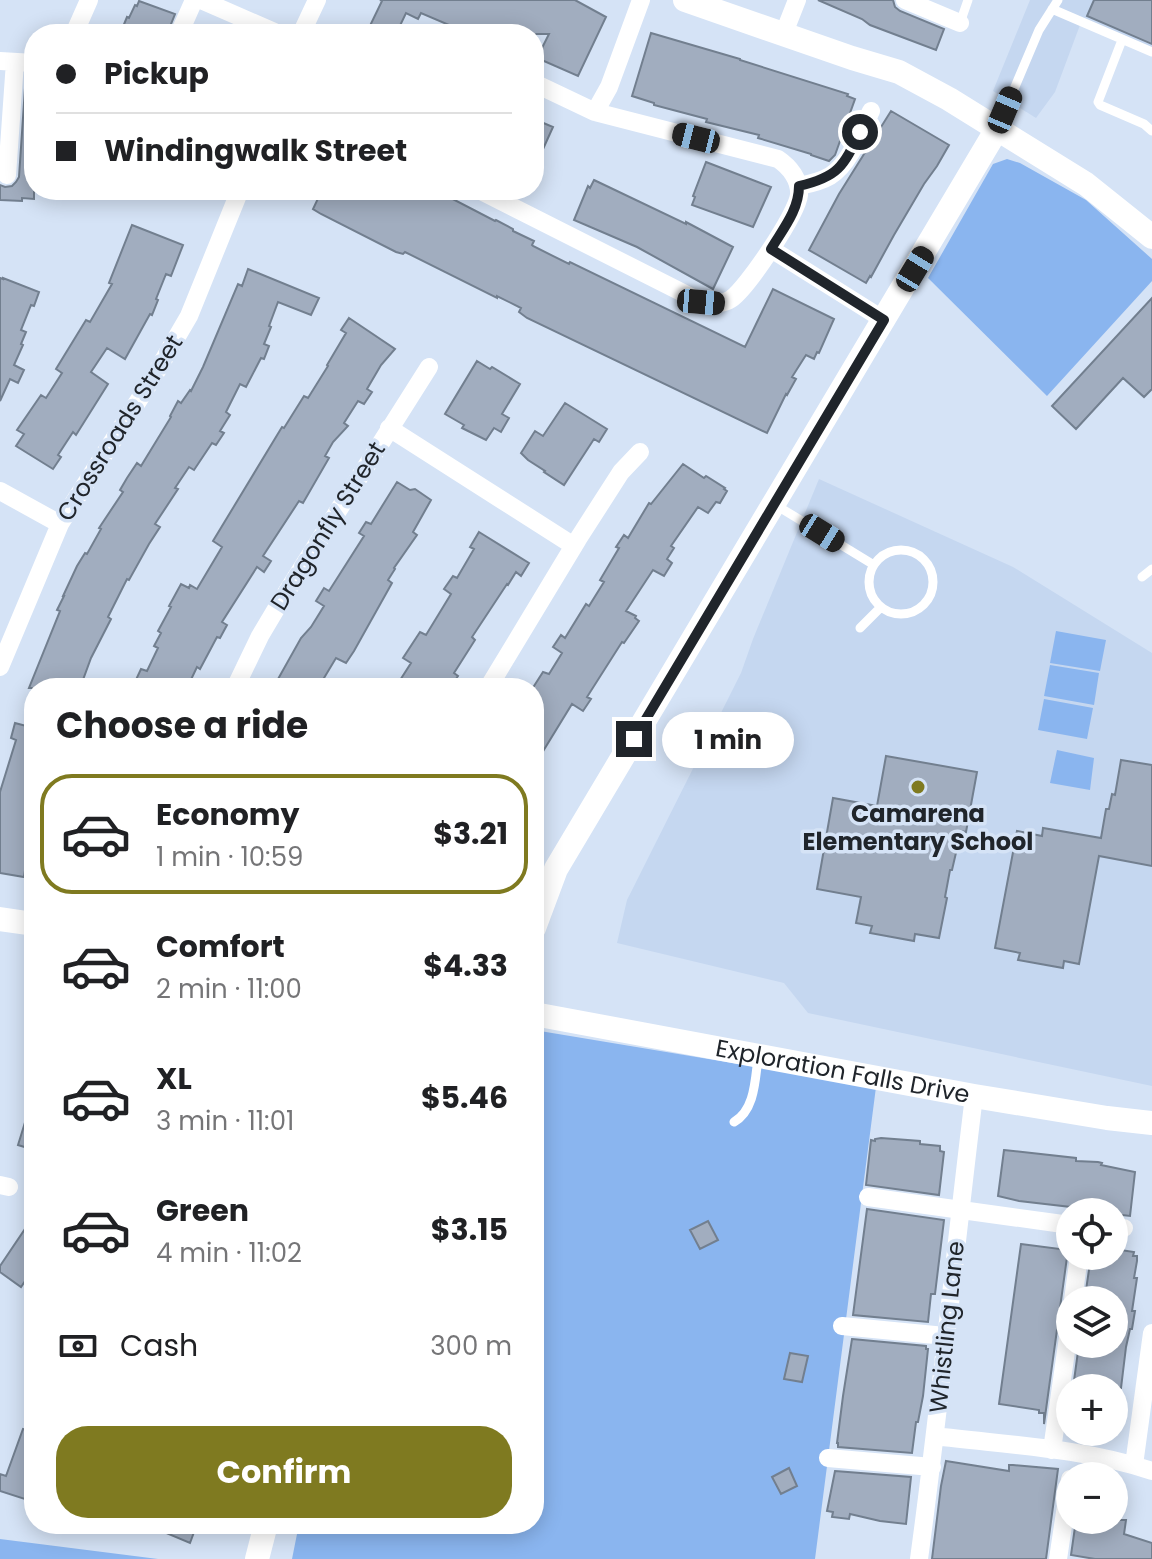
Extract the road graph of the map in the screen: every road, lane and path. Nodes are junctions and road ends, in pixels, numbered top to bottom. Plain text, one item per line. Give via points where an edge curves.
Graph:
1 (89, 0) edge
2 (194, 0) edge
3 (201, 0) edge
4 (317, 0) edge
5 (641, 0) edge
6 (685, 0) edge
7 (797, 0) edge
8 (905, 0) edge
9 (968, 0) edge
10 (1055, 5) edge
11 (960, 23) joint
12 (78, 24) edge
13 (183, 24) edge
14 (256, 24) edge
15 (306, 24) edge
16 (784, 33) junction
17 (1122, 40) junction
18 (1152, 52) edge
19 (16, 62) edge
20 (544, 88) edge
21 (871, 111) dead end
22 (595, 112) junction
23 (997, 129) junction
24 (1152, 131) edge
25 (7, 175) dead end
26 (799, 186) junction
27 (236, 200) edge
28 (499, 200) edge
29 (1152, 237) edge
30 (771, 249) junction
31 (884, 320) junction
32 (429, 367) dead end
33 (389, 428) junction
34 (640, 452) dead end
35 (0, 491) edge
36 (774, 504) junction
37 (60, 524) junction
38 (574, 546) junction
39 (874, 565) junction
40 (1152, 569) edge
41 (1142, 577) dead end
42 (881, 607) junction
43 (860, 628) dead end
44 (0, 667) edge
45 (240, 678) edge
46 (494, 678) edge
47 (544, 901) edge
48 (0, 919) edge
49 (24, 923) edge
50 (544, 1016) edge
51 (758, 1055) junction
52 (974, 1096) junction
53 (734, 1122) dead end
54 (1152, 1123) edge
55 (868, 1197) dead end
56 (960, 1210) junction
57 (1056, 1223) edge
58 (842, 1326) dead end
59 (1152, 1333) edge
60 (945, 1336) junction
61 (1065, 1358) edge
62 (935, 1436) junction
63 (1052, 1450) junction
64 (1074, 1453) junction
65 (828, 1458) dead end
66 (1072, 1462) edge
67 (1134, 1465) junction
68 (932, 1467) junction
69 (1152, 1471) edge
70 (263, 1534) edge
71 (1062, 1534) edge
72 (257, 1559) edge
73 (919, 1559) edge
74 (1058, 1559) edge

1 - 12 street
2 - 13 street
3 - 14 street
4 - 15 street
5 - 22 street
6 - 16 street
7 - 16 street
8 - 11 street
9 - 11 lane
10 - 17 lane
10 - 23 lane
16 - 23 street via 899,72
17 - 18 lane
17 - 24 lane via 1098,102
19 - 25 street
20 - 22 street
21 - 26 street via 838,170
22 - 26 street via 778,159
23 - 29 street via 1086,184
23 - 31 street
26 - 30 street via 796,208
27 - 37 street, Crossroads Street via 189,316
28 - 30 street via 701,302 731,299
30 - 31 street
31 - 36 street
32 - 33 street, Dragonfly Street
33 - 38 street
33 - 45 street, Dragonfly Street via 260,636
34 - 38 street via 621,472
35 - 37 street
36 - 39 lane
36 - 47 street via 556,869
37 - 44 street, Crossroads Street
38 - 46 street
39 - 42 lane via 870,592
39 - 42 lane via 891,551 913,551 934,576 930,598 922,607 902,615
40 - 41 lane
42 - 43 lane
48 - 49 street
50 - 51 street, Exploration Falls Drive
51 - 52 street, Exploration Falls Drive
51 - 53 lane via 748,1108
52 - 54 street, Exploration Falls Drive
52 - 56 street, Whistling Lane
55 - 56 street
56 - 57 street
56 - 60 street, Whistling Lane
58 - 60 street
59 - 67 street
60 - 62 street, Whistling Lane
61 - 63 street
62 - 63 street
62 - 68 street, Whistling Lane
63 - 64 street
64 - 66 street
64 - 67 street
65 - 68 street
67 - 69 street
68 - 73 street, Whistling Lane
70 - 72 street
71 - 74 street

